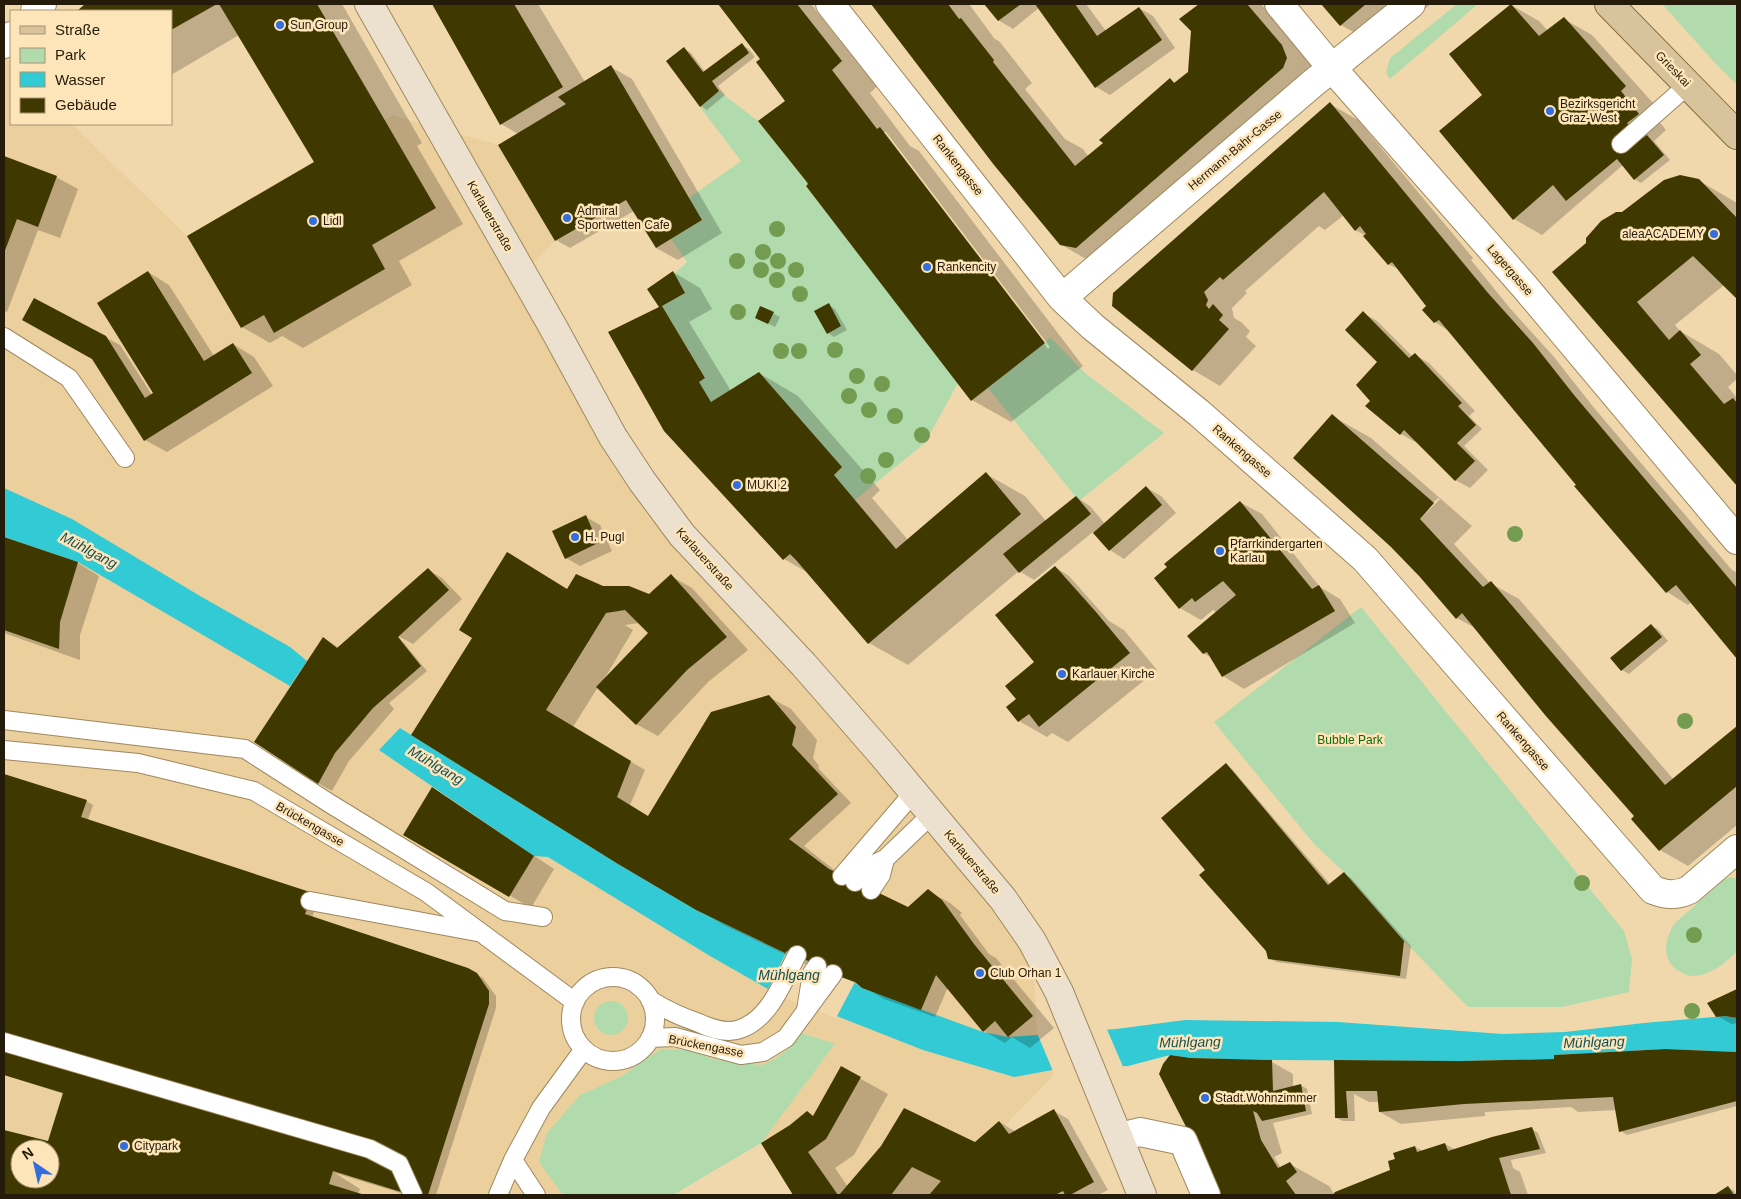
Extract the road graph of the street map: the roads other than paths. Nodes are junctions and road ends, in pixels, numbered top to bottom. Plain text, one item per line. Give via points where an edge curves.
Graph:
1 (369, 4) edge
2 (830, 4) edge
3 (1279, 4) edge
4 (1411, 4) edge
5 (1609, 4) edge
6 (1332, 68) junction
7 (1688, 85) junction
8 (1737, 135) edge
9 (1621, 144) dead end
10 (1062, 298) junction
11 (4, 336) edge
12 (125, 458) dead end
13 (1737, 540) edge
14 (4, 720) edge
15 (4, 750) edge
16 (914, 792) junction
17 (932, 814) junction
18 (1737, 848) edge
19 (885, 859) junction
20 (871, 890) dead end
21 (310, 902) dead end
22 (542, 918) dead end
23 (480, 932) junction
24 (797, 955) dead end
25 (817, 966) dead end
26 (833, 974) dead end
27 (650, 1000) junction
28 (575, 1002) junction
29 (806, 1013) junction
30 (650, 1038) junction
31 (4, 1042) edge
32 (584, 1049) junction
33 (1119, 1137) junction
34 (513, 1160) junction
35 (413, 1195) edge
36 (498, 1195) edge
37 (536, 1195) edge
38 (1142, 1195) edge
39 (1206, 1195) edge

1 - 16 main road, Karlauerstraße via 630,465 682,535 804,666
2 - 10 street, Rankengasse
3 - 6 street, Lagergasse
4 - 6 street, Hermann-Bahr-Gasse
5 - 7 main road, Grieskai
6 - 10 street, Hermann-Bahr-Gasse
6 - 13 street, Lagergasse via 1524,286
7 - 8 main road, Grieskai
7 - 9 lane
10 - 18 street, Rankengasse via 1365,559 1653,890 1677,894 1689,890
11 - 12 lane via 68,378
14 - 22 lane via 245,749 505,911
15 - 23 lane, Brückengasse via 138,763 254,791 426,892
16 - 17 main road, Karlauerstraße
16 - 19 lane via 848,879
17 - 19 lane
17 - 33 main road, Karlauerstraße via 1003,899 1032,941 1059,992
19 - 20 lane via 882,875
21 - 23 lane
23 - 28 lane, Brückengasse
24 - 27 lane, Brückengasse via 775,997 757,1019 739,1030 716,1030 667,1011
25 - 29 lane via 812,973
26 - 29 lane, Brückengasse
27 - 28 lane, Brückengasse via 640,987 616,977 591,983
27 - 30 lane, Brückengasse via 654,1019
28 - 32 lane via 572,1027
29 - 30 lane, Brückengasse via 786,1038 763,1052 741,1055 676,1037
30 - 32 lane, Brückengasse via 634,1055 619,1060 604,1060
31 - 35 lane via 370,1149 399,1164
32 - 34 lane via 541,1108
33 - 38 main road, Karlauerstraße
33 - 39 street via 1140,1132 1183,1141
34 - 36 lane
34 - 37 lane

